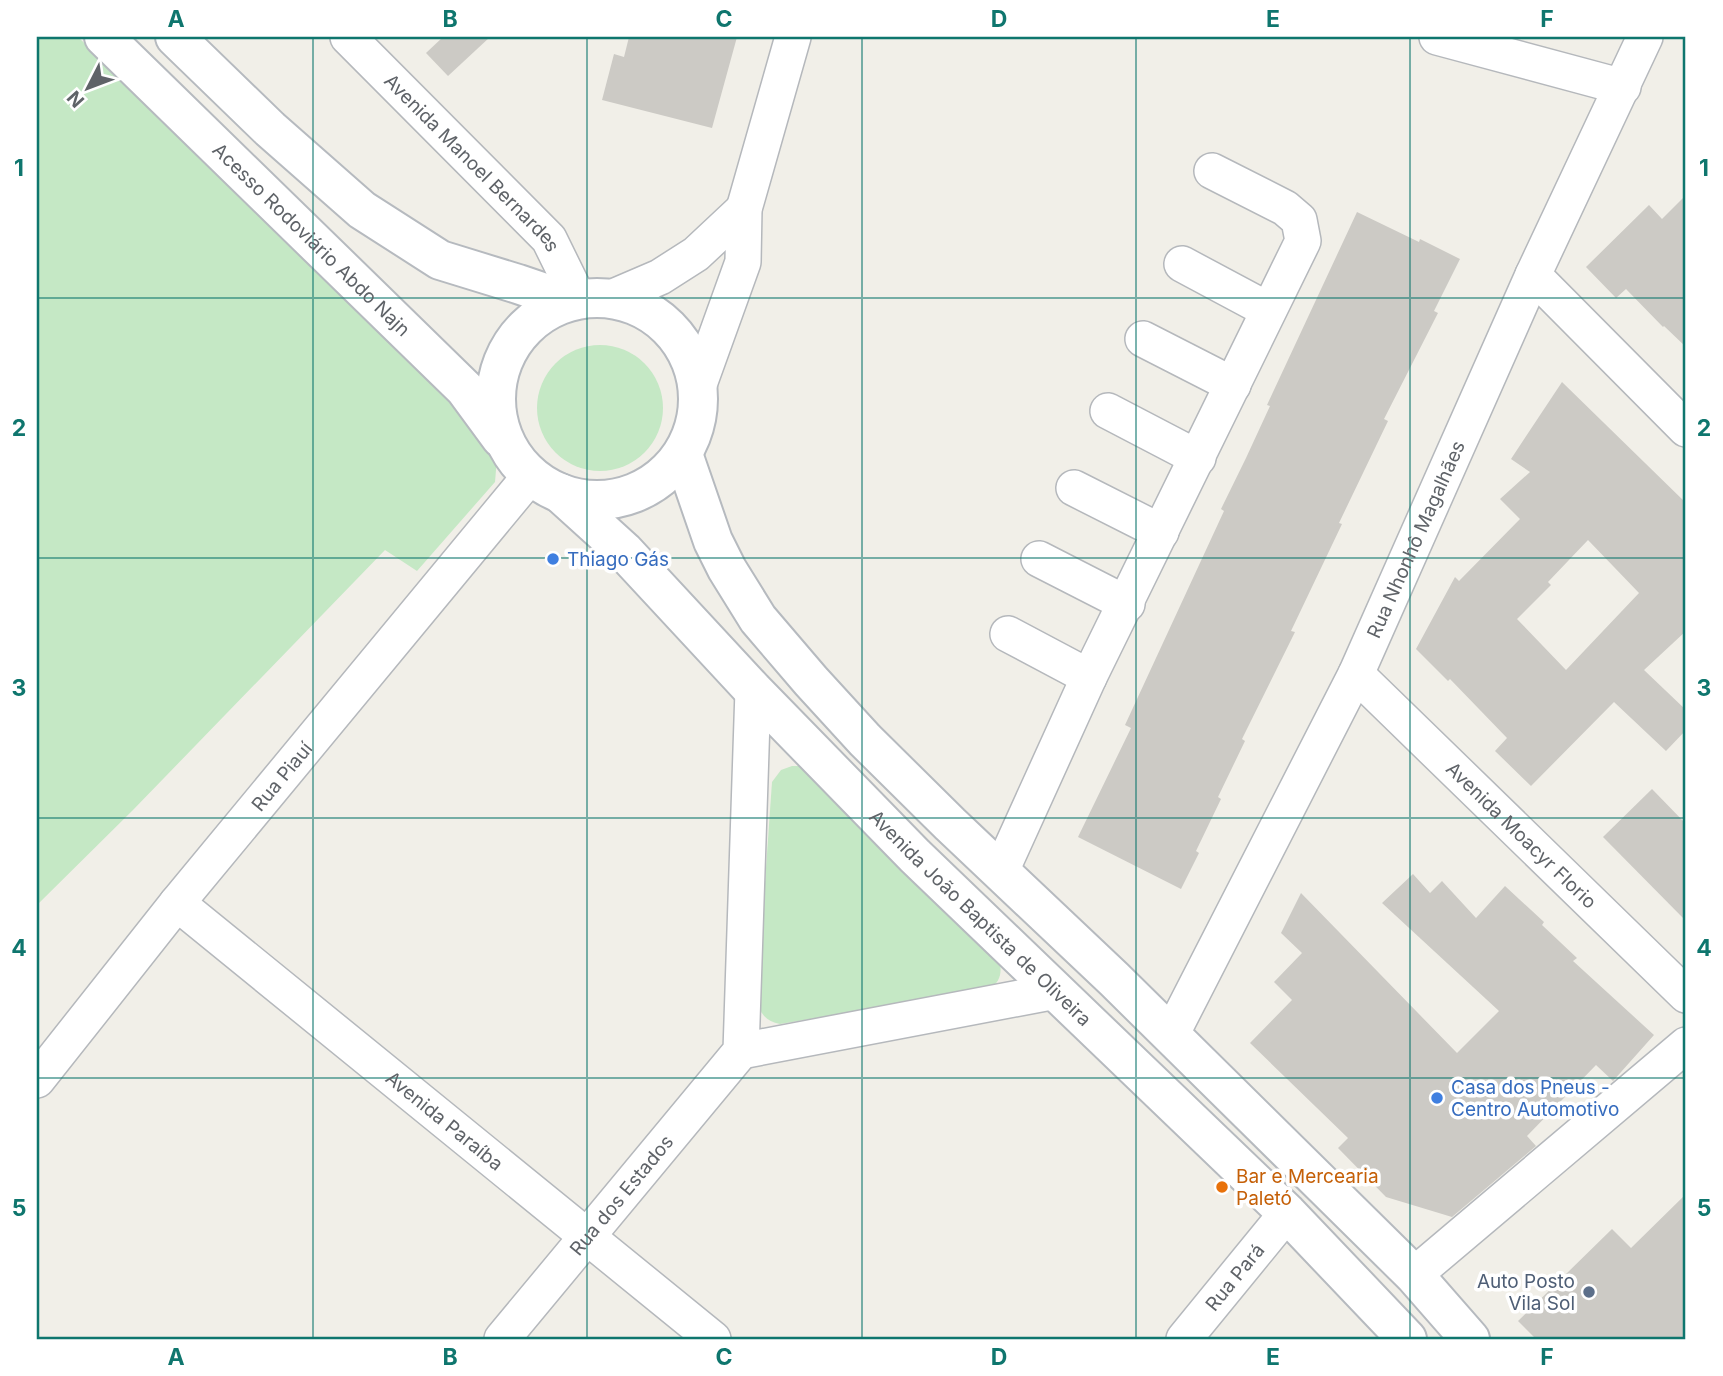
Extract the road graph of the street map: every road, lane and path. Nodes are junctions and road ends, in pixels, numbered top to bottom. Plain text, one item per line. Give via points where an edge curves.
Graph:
1 (104, 37) edge
2 (175, 37) edge
3 (348, 37) edge
4 (793, 37) edge
5 (1437, 37) edge
6 (1645, 37) edge
7 (1623, 87) junction
8 (1212, 171) dead end
9 (744, 209) junction
10 (1182, 264) dead end
11 (1533, 275) junction
12 (586, 300) junction
13 (1268, 310) junction
14 (1143, 339) dead end
15 (1233, 385) junction
16 (698, 387) junction
17 (1108, 411) dead end
18 (1686, 429) edge
19 (683, 454) junction
20 (1198, 458) junction
21 (534, 473) junction
22 (1074, 488) dead end
23 (1161, 532) junction
24 (1039, 559) dead end
25 (1126, 604) junction
26 (1008, 634) dead end
27 (1356, 674) junction
28 (1089, 677) junction
29 (753, 690) junction
30 (1001, 871) junction
31 (177, 903) junction
32 (1056, 991) junction
33 (1686, 995) edge
34 (1171, 1035) junction
35 (1686, 1045) edge
36 (741, 1051) junction
37 (37, 1080) edge
38 (1287, 1213) junction
39 (586, 1236) junction
40 (1414, 1275) junction
41 (502, 1339) edge
42 (713, 1339) edge
43 (1184, 1339) edge
44 (1407, 1339) edge
45 (1470, 1339) edge

1 - 21 main road, Acesso Rodoviário Abdo Najn via 465,390
2 - 12 main road via 362,210 440,260
3 - 12 street, Avenida Manoel Bernardes via 549,239
4 - 9 street
5 - 7 street
6 - 7 street, Rua Nhonhô Magalhães
7 - 11 street, Rua Nhonhô Magalhães
8 - 13 street via 1285,208 1299,220 1303,241
9 - 12 street via 696,254 660,277
9 - 16 street via 743,262
10 - 13 street
11 - 18 street
11 - 27 street, Rua Nhonhô Magalhães
12 - 16 main road via 643,308 670,328 689,355
12 - 21 main road via 548,310 516,338 505,357 497,387 498,420
13 - 15 street
14 - 15 street
15 - 20 street
16 - 19 main road via 697,422
17 - 20 street
19 - 21 main road via 660,480 629,496 594,500
19 - 30 main road via 713,541 758,618 865,740
20 - 23 street
21 - 29 main road, Avenida João Baptista de Oliveira via 624,551
21 - 31 street, Rua Piauí
22 - 23 street
23 - 25 street
24 - 25 street
25 - 28 street
26 - 28 street
27 - 33 street, Avenida Moacyr Florio
27 - 34 street, Rua Nhonhô Magalhães
28 - 30 street
29 - 32 main road, Avenida João Baptista de Oliveira via 915,856
29 - 36 street
30 - 34 main road
31 - 37 street, Rua Piauí
31 - 39 street, Avenida Paraíba
32 - 36 street
32 - 38 main road, Avenida João Baptista de Oliveira
34 - 40 main road
35 - 40 street
36 - 39 street, Rua dos Estados
38 - 43 street, Rua Pará
38 - 44 main road, Avenida João Baptista de Oliveira
39 - 41 street, Rua dos Estados
39 - 42 street, Avenida Paraíba
40 - 45 main road

